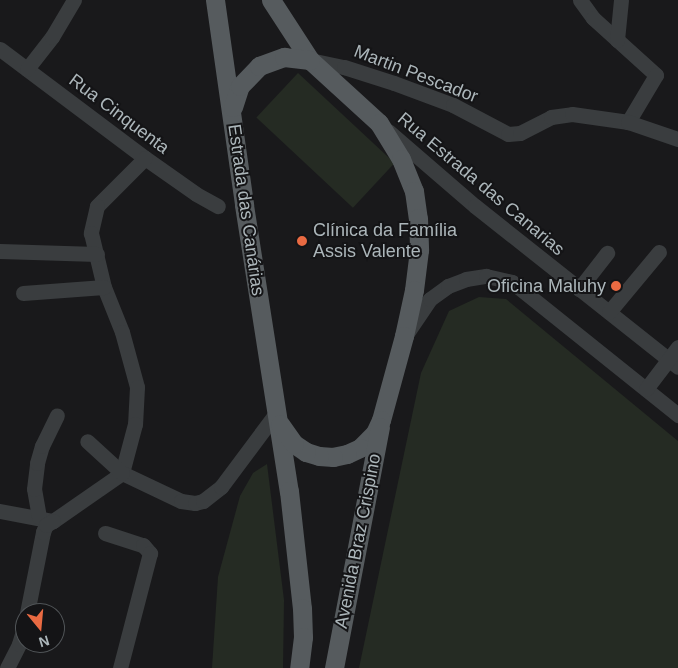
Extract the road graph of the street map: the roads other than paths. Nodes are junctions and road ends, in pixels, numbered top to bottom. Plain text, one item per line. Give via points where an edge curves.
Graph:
1 (74, 0) edge
2 (215, 0) edge
3 (271, 0) edge
4 (580, 0) edge
5 (621, 0) edge
6 (617, 40) junction
7 (0, 49) edge
8 (310, 60) junction
9 (27, 69) junction
10 (232, 111) junction
11 (628, 122) junction
12 (379, 123) junction
13 (678, 139) edge
14 (145, 158) junction
15 (218, 206) dead end
16 (0, 251) edge
17 (659, 252) dead end
18 (608, 253) dead end
19 (97, 254) junction
20 (104, 287) junction
21 (580, 289) junction
22 (23, 294) dead end
23 (609, 312) junction
24 (404, 336) junction
25 (678, 347) edge
26 (673, 363) edge
27 (646, 389) junction
28 (383, 414) junction
29 (678, 415) edge
30 (57, 416) dead end
31 (278, 416) junction
32 (87, 441) dead end
33 (122, 473) junction
34 (0, 510) edge
35 (46, 519) junction
36 (105, 533) dead end
37 (29, 603) edge
38 (15, 652) edge
39 (7, 668) edge
40 (120, 668) edge
41 (299, 668) edge
42 (334, 668) edge

1 - 9 street via 52,38
2 - 10 main road, Estrada das Canárias
3 - 8 main road
4 - 6 street via 593,18
5 - 6 street
6 - 11 street via 656,75
7 - 9 street, Rua Cinquenta
8 - 10 main road via 284,57 259,66 240,86
8 - 11 street, Martin Pescador via 344,67 453,105 508,134 520,132 551,117 572,114
8 - 12 main road
9 - 14 street, Rua Cinquenta
10 - 31 main road, Estrada das Canárias
11 - 13 street, Martin Pescador
12 - 21 street, Rua Estrada das Canarias via 475,206
12 - 24 main road via 401,158 414,191 418,218 419,250
14 - 15 street, Rua Cinquenta
14 - 19 street via 97,206 91,233
16 - 19 street
17 - 23 street
18 - 21 street
19 - 20 street
20 - 22 street
20 - 33 street via 122,332 137,388 136,424
21 - 23 street, Rua Estrada das Canarias
23 - 26 street, Rua Estrada das Canarias
24 - 27 street via 430,299 448,286 486,276 512,282
24 - 28 main road
25 - 26 street
26 - 27 street
27 - 29 street
28 - 31 main road via 374,433 360,448 333,457 306,452 294,444
28 - 42 main road, Avenida Braz Crispino
30 - 35 street via 42,446 36,470 34,489
31 - 33 street via 220,487 203,501 181,501
31 - 41 main road via 299,572 303,637
32 - 33 street
33 - 35 street
34 - 35 street
35 - 37 street
36 - 40 street via 143,545 150,553
38 - 39 street

